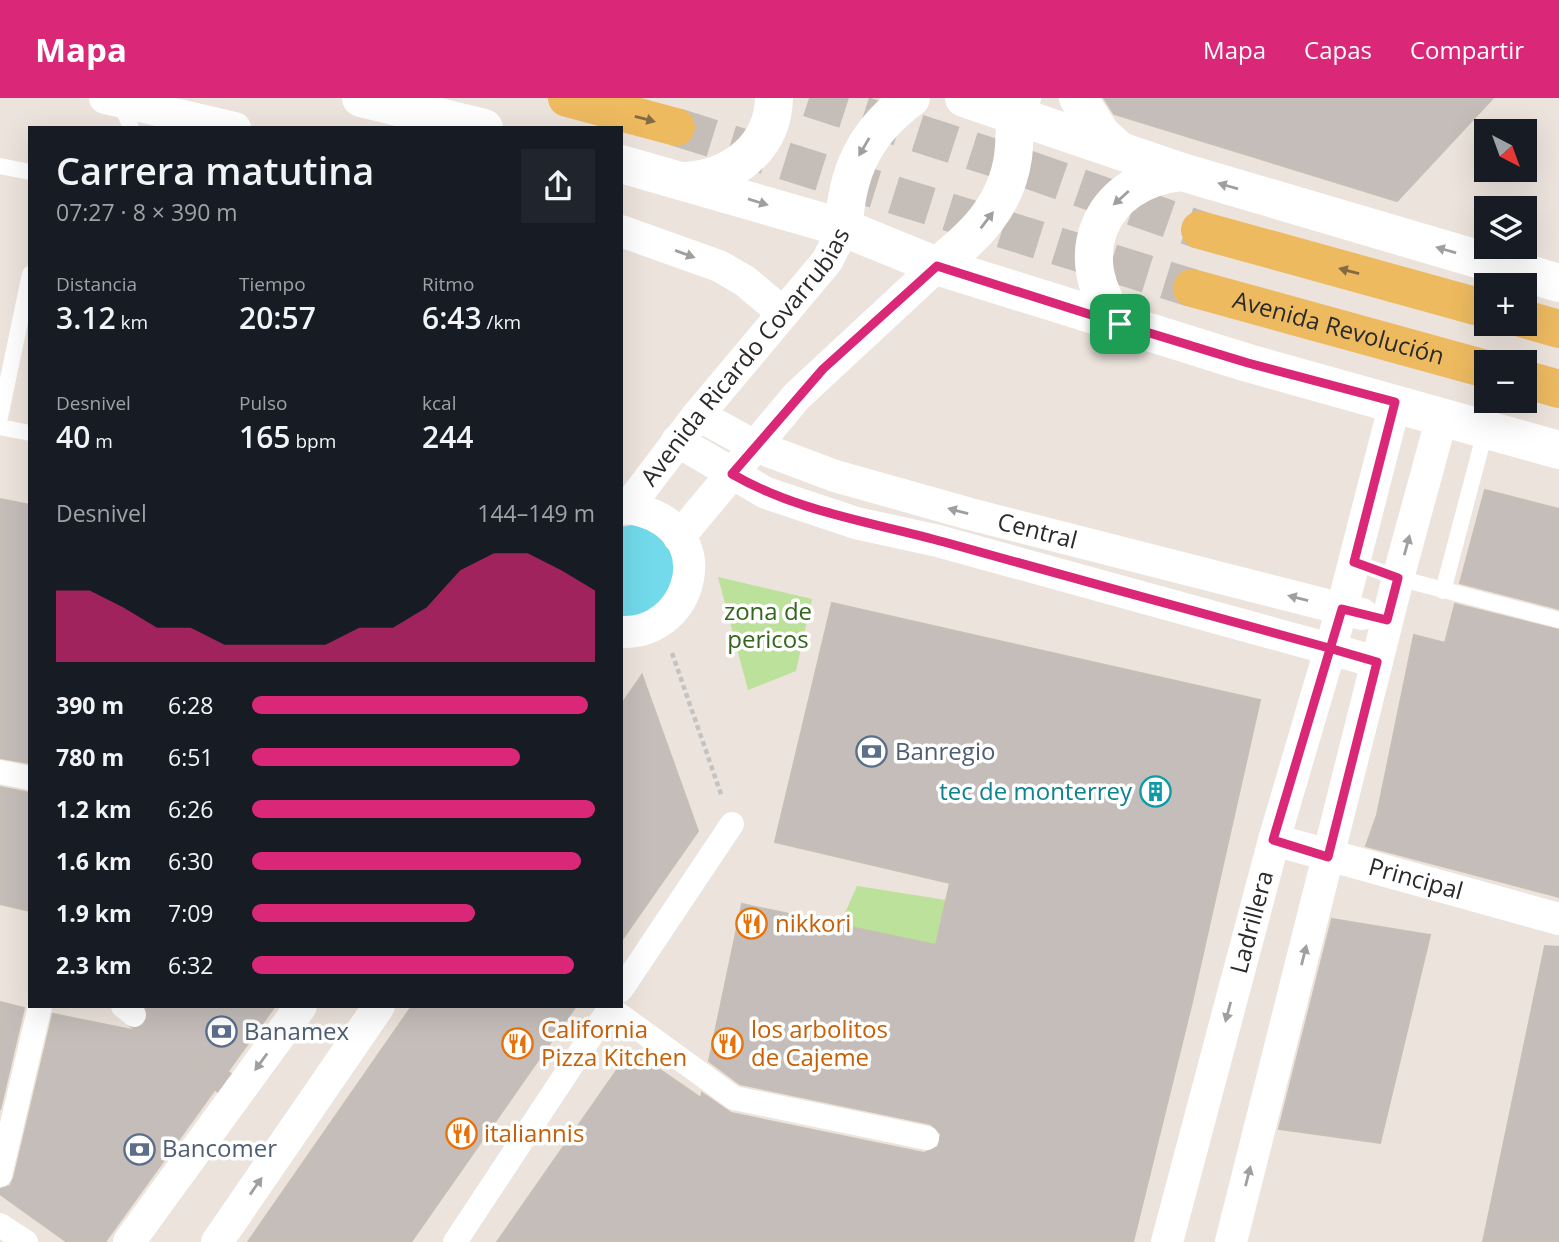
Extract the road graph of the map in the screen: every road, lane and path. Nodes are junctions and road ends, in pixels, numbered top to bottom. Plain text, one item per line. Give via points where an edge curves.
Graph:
1 (361, 98) edge
2 (567, 98) edge
3 (774, 98) edge
4 (911, 98) edge
5 (964, 98) edge
6 (1079, 98) edge
7 (1018, 108) edge
8 (119, 109) edge
9 (169, 120) edge
10 (218, 126) edge
11 (476, 126) edge
12 (676, 127) tunnel mouth
13 (1120, 152) junction
14 (623, 165) edge
15 (0, 166) edge
16 (28, 172) edge
17 (1182, 172) junction
18 (687, 181) junction
19 (845, 228) junction
20 (1200, 230) tunnel mouth
21 (623, 232) edge
22 (937, 266) junction
23 (1559, 283) edge
24 (28, 284) edge
25 (1192, 288) tunnel mouth
26 (1474, 306) edge
27 (783, 313) junction
28 (1537, 323) edge
29 (1120, 324) junction
30 (1559, 329) edge
31 (1474, 366) edge
32 (1537, 383) edge
33 (1559, 389) edge
34 (1395, 402) junction
35 (698, 415) junction
36 (0, 417) edge
37 (1442, 417) junction
38 (0, 427) edge
39 (1486, 428) junction
40 (28, 433) edge
41 (677, 441) junction
42 (755, 446) junction
43 (1559, 450) edge
44 (732, 474) junction
45 (625, 508) edge
46 (679, 537) junction
47 (1354, 562) junction
48 (1398, 578) junction
49 (1443, 591) junction
50 (1342, 609) junction
51 (1387, 620) junction
52 (1559, 620) edge
53 (635, 635) edge
54 (1329, 648) junction
55 (1377, 662) junction
56 (0, 772) edge
57 (28, 778) edge
58 (732, 824) joint
59 (1273, 840) junction
60 (1328, 857) junction
61 (1559, 919) edge
62 (623, 988) edge
63 (40, 1008) edge
64 (299, 1008) edge
65 (378, 1008) edge
66 (610, 1008) edge
67 (622, 1008) edge
68 (926, 1138) dead end
69 (0, 1175) edge
70 (0, 1225) edge
71 (26, 1242) edge
72 (129, 1242) edge
73 (217, 1242) edge
74 (455, 1242) edge
75 (1167, 1242) edge
76 (1231, 1242) edge

1 - 11 street
2 -> 12 main road
3 - 18 street via 763,139 744,161 726,173
4 -> 19 street, Avenida Ricardo Covarrubias via 875,129 862,149 845,200
5 - 7 street
6 - 13 street via 1102,135
7 - 13 street
22 -> 7 street via 977,233 1003,194
8 - 9 street
9 - 10 street
13 - 17 street
14 - 18 street
15 - 16 lane
23 -> 17 street
17 -> 29 street via 1142,181 1125,193 1111,207 1098,233 1093,267 1097,288
18 -> 19 street
19 - 22 street
19 - 27 street, Avenida Ricardo Covarrubias via 827,261
26 -> 20 main road
21 -> 27 street via 719,266 746,281
22 - 29 street
22 - 42 street via 823,369
24 - 36 lane
25 - 31 main road, Avenida Revolución
27 - 35 street, Avenida Ricardo Covarrubias
28 - 30 main road
29 - 34 street
32 - 33 main road
34 - 37 street
34 - 47 street, Ladrillera
35 - 41 street, Avenida Ricardo Covarrubias
35 - 42 street, Central
37 - 39 street
48 -> 37 street
38 - 40 lane
39 - 43 street
39 - 49 lane
41 - 44 street, Central
41 - 45 street, Avenida Ricardo Covarrubias
42 - 44 street
50 -> 42 street, Central via 881,490
44 - 46 street
44 - 54 street, Central via 766,494 856,523 938,541
45 - 46 street via 658,517
46 - 53 street via 689,558 689,579 679,602
47 - 48 lane
47 - 50 street, Ladrillera
48 - 49 lane
48 - 51 street
49 - 52 lane
50 - 51 street, Central
50 - 54 street, Ladrillera
51 - 55 street
53 - 58 path
54 - 55 street, Central
54 - 59 street, Ladrillera
55 - 60 street
56 - 57 street
58 - 62 street
59 - 60 street, Principal
59 -> 75 street, Ladrillera
60 - 61 street, Principal
76 -> 60 street
63 - 69 street
64 -> 72 street
73 -> 65 street
66 - 74 street
67 - 68 street via 734,1098
70 - 71 street

